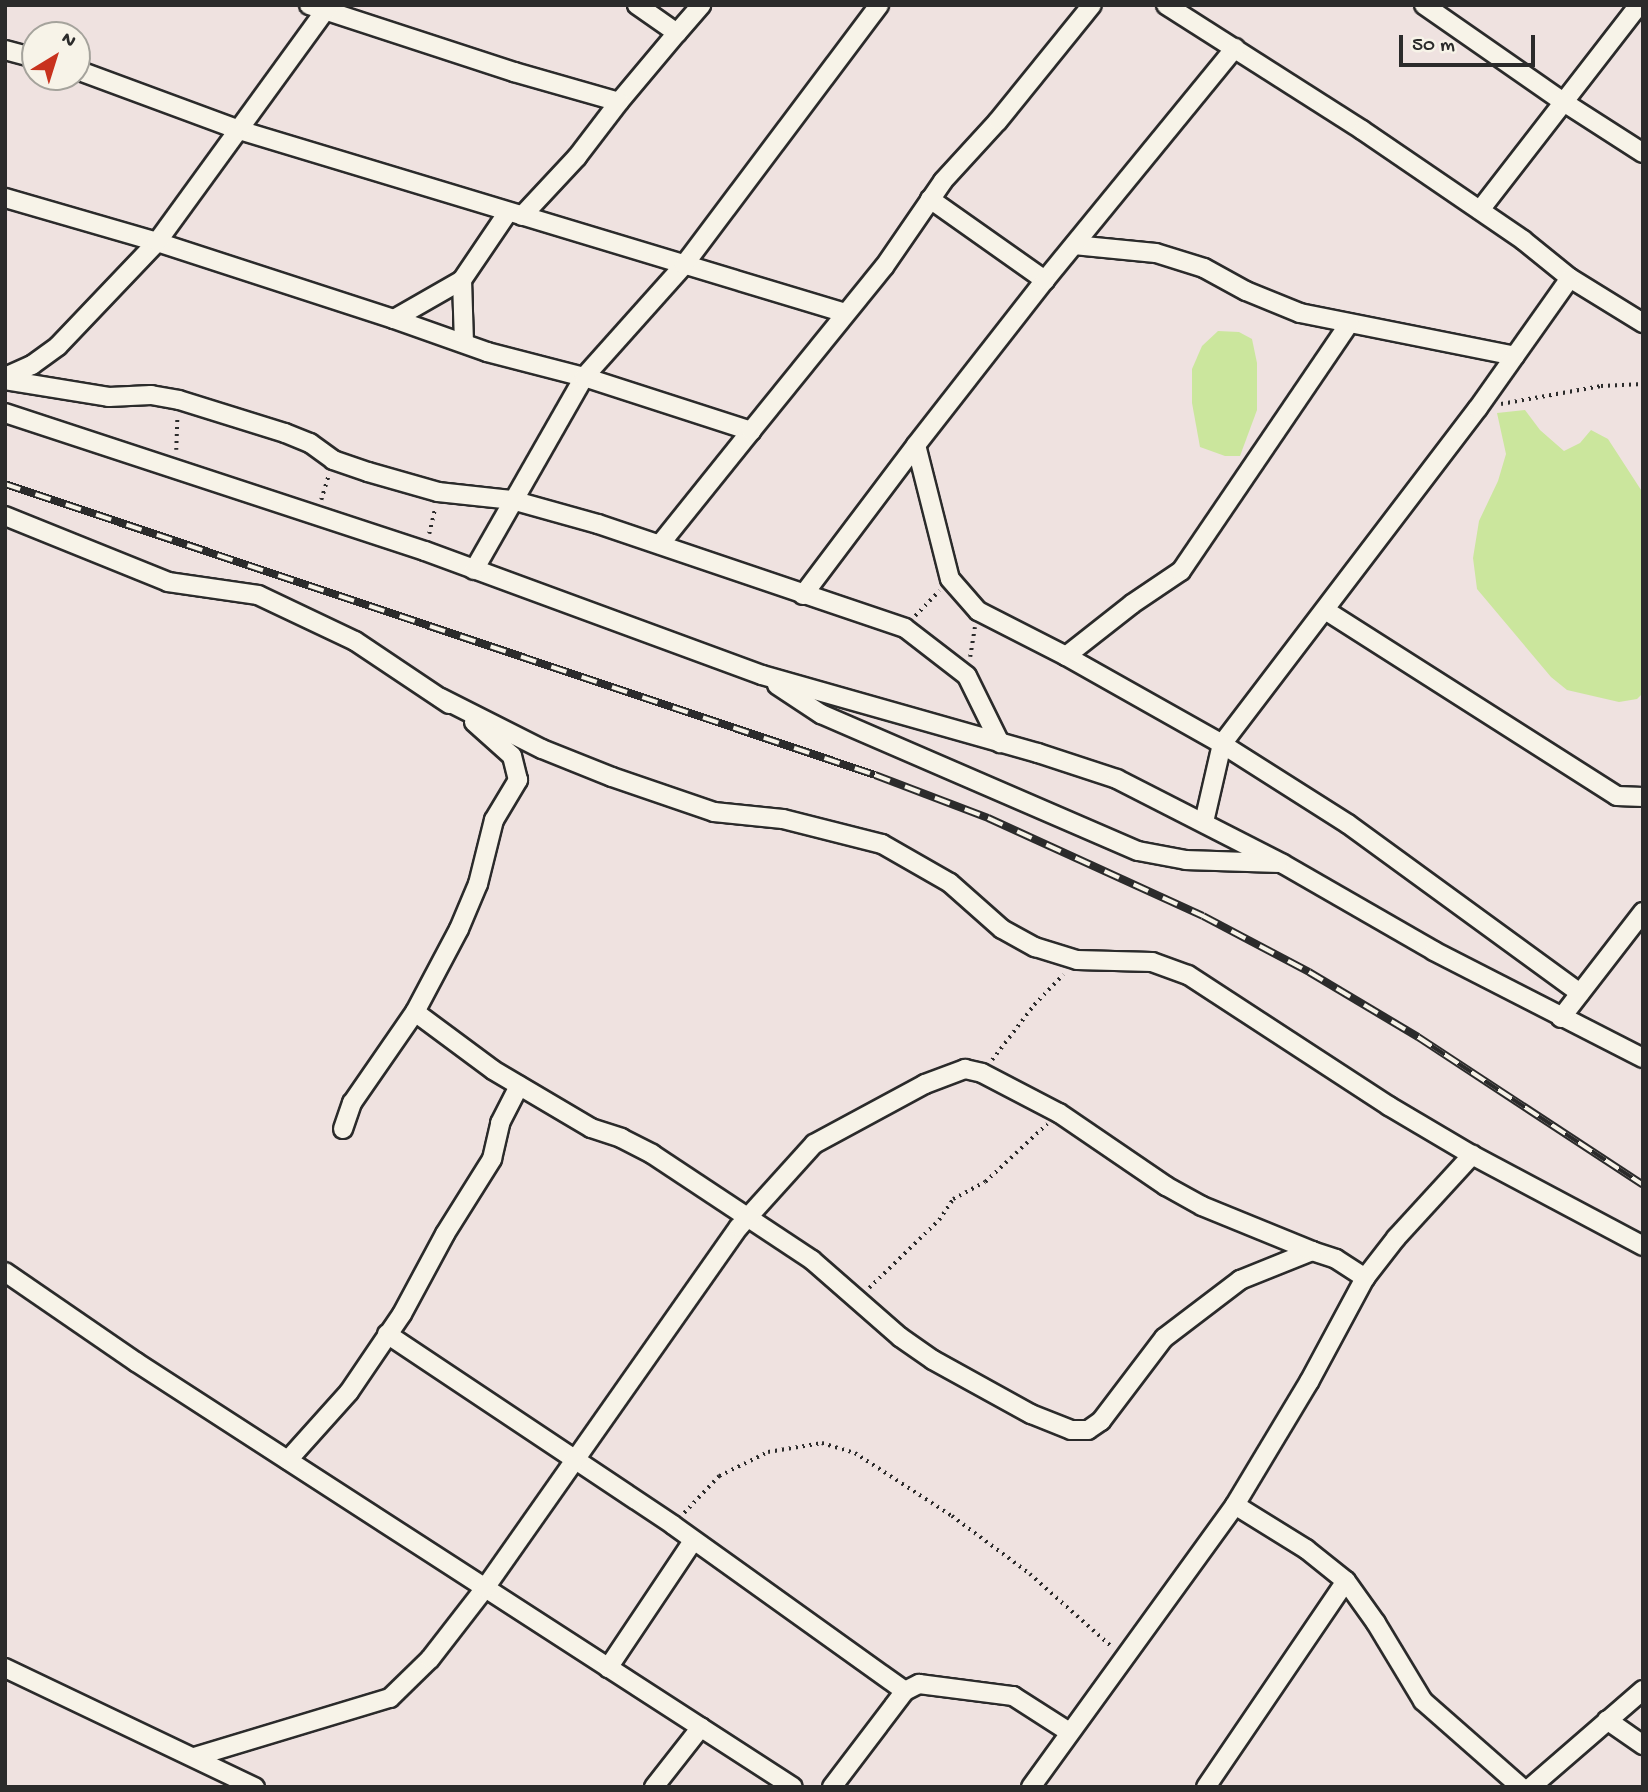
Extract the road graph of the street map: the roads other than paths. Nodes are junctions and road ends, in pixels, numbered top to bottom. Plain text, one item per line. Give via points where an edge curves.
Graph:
1 (636, 5) edge
2 (701, 5) edge
3 (879, 5) edge
4 (1092, 5) edge
5 (1166, 5) edge
6 (1424, 5) edge
7 (1639, 5) edge
8 (321, 7) edge
9 (1445, 11) edge
10 (677, 33) junction
11 (1234, 48) junction
12 (91, 75) edge
13 (1562, 101) junction
14 (619, 102) junction
15 (239, 130) junction
16 (1643, 153) edge
17 (5, 198) edge
18 (930, 199) junction
19 (1480, 210) junction
20 (515, 214) junction
21 (157, 242) junction
22 (1074, 245) junction
23 (684, 265) junction
24 (1570, 278) junction
25 (462, 280) junction
26 (1045, 280) junction
27 (845, 313) junction
28 (394, 319) junction
29 (1643, 323) edge
30 (1349, 324) junction
31 (464, 343) junction
32 (1515, 356) junction
33 (584, 377) junction
34 (5, 378) edge
35 (5, 413) edge
36 (751, 431) junction
37 (916, 445) junction
38 (512, 500) junction
39 (5, 516) edge
40 (660, 544) junction
41 (474, 570) junction
42 (803, 595) junction
43 (1325, 610) junction
44 (1066, 656) junction
45 (762, 675) junction
46 (441, 698) junction
47 (1000, 743) junction
48 (1222, 744) junction
49 (1643, 797) edge
50 (1204, 822) junction
51 (1283, 864) junction
52 (1643, 912) edge
53 (1580, 993) junction
54 (415, 1012) junction
55 (1561, 1018) junction
56 (1643, 1058) edge
57 (519, 1086) junction
58 (343, 1129) dead end
59 (1472, 1155) junction
60 (745, 1219) junction
61 (1643, 1245) edge
62 (1312, 1251) junction
63 (5, 1272) edge
64 (1365, 1278) junction
65 (387, 1334) junction
66 (576, 1458) junction
67 (288, 1460) junction
68 (1235, 1504) junction
69 (693, 1541) junction
70 (1346, 1581) junction
71 (485, 1588) junction
72 (5, 1668) edge
73 (608, 1668) junction
74 (5, 1679) edge
75 (35, 1681) junction
76 (1643, 1690) edge
77 (905, 1691) junction
78 (1607, 1720) junction
79 (701, 1727) junction
80 (1069, 1732) junction
81 (1643, 1745) edge
82 (194, 1756) junction
83 (255, 1787) edge
84 (654, 1787) edge
85 (793, 1787) edge
86 (832, 1787) edge
87 (1031, 1787) edge
88 (1206, 1787) edge
89 (1521, 1787) edge
90 (1531, 1787) edge

1 - 10 street
2 - 10 street
3 - 23 street
4 - 18 street
5 - 11 street
6 - 9 street
7 - 13 street
8 - 14 street
8 - 15 street
9 - 13 street
10 - 14 street
11 - 19 street
11 - 22 street
12 - 15 street
13 - 16 street
13 - 19 street
14 - 20 street via 576,157
15 - 20 street
15 - 21 street
17 - 21 street
18 - 26 street
18 - 27 street via 884,267
19 - 24 street
20 - 23 street
20 - 25 street
21 - 28 street
21 - 34 street via 58,346
22 - 26 street
22 - 30 street via 1181,259 1300,313
23 - 27 street
23 - 33 street
24 - 29 street
24 - 32 street
25 - 28 street
25 - 31 street
26 - 37 street
27 - 36 street
28 - 31 street
30 - 32 street
30 - 44 street via 1181,571
31 - 33 street
32 - 43 street
33 - 36 street
33 - 38 street
34 - 38 street via 109,397 179,400 285,433 310,443 333,460 438,492
35 - 41 street
36 - 40 street
37 - 42 street
37 - 44 street via 950,579 978,611
38 - 40 street
38 - 41 street
39 - 46 street via 168,582 258,595 355,641
40 - 42 street
41 - 45 street
42 - 47 street via 905,628 967,677
43 - 48 street
43 - 49 street via 1617,796
44 - 48 street
45 - 47 street
45 - 51 street via 821,714 1138,851 1186,860
46 - 54 street via 509,752 518,780 494,820 478,884 459,929
46 - 59 street via 542,749 714,812 783,819 883,844 950,883 1002,929 1035,947 1077,960 1152,962 1188,975
47 - 50 street via 1117,779
48 - 50 street
48 - 53 street via 1348,824
50 - 51 street
51 - 55 street
52 - 53 street
53 - 55 street
54 - 57 street
54 - 58 street via 352,1103
55 - 56 street
57 - 60 street via 591,1128 652,1154
57 - 65 street via 500,1123 492,1160
59 - 61 street
59 - 64 street
60 - 62 street via 814,1144 925,1084 965,1069 982,1073 1059,1113 1190,1199
60 - 62 street via 812,1260 933,1360 1071,1430 1088,1430 1101,1420 1164,1338 1240,1280
60 - 66 street
62 - 64 street via 1336,1259
63 - 67 street
64 - 68 street
65 - 66 street
65 - 67 street via 349,1392
66 - 69 street
66 - 71 street
67 - 71 street
68 - 70 street
68 - 80 street
69 - 73 street
69 - 77 street
70 - 88 street
70 - 89 street via 1423,1701
71 - 73 street
71 - 82 street via 430,1659 390,1698
72 - 75 street
73 - 79 street
74 - 75 street
75 - 82 street
76 - 78 street
77 - 80 street via 919,1684 1013,1696
77 - 86 street
78 - 81 street
78 - 90 street
79 - 84 street
79 - 85 street
80 - 87 street
82 - 83 street

